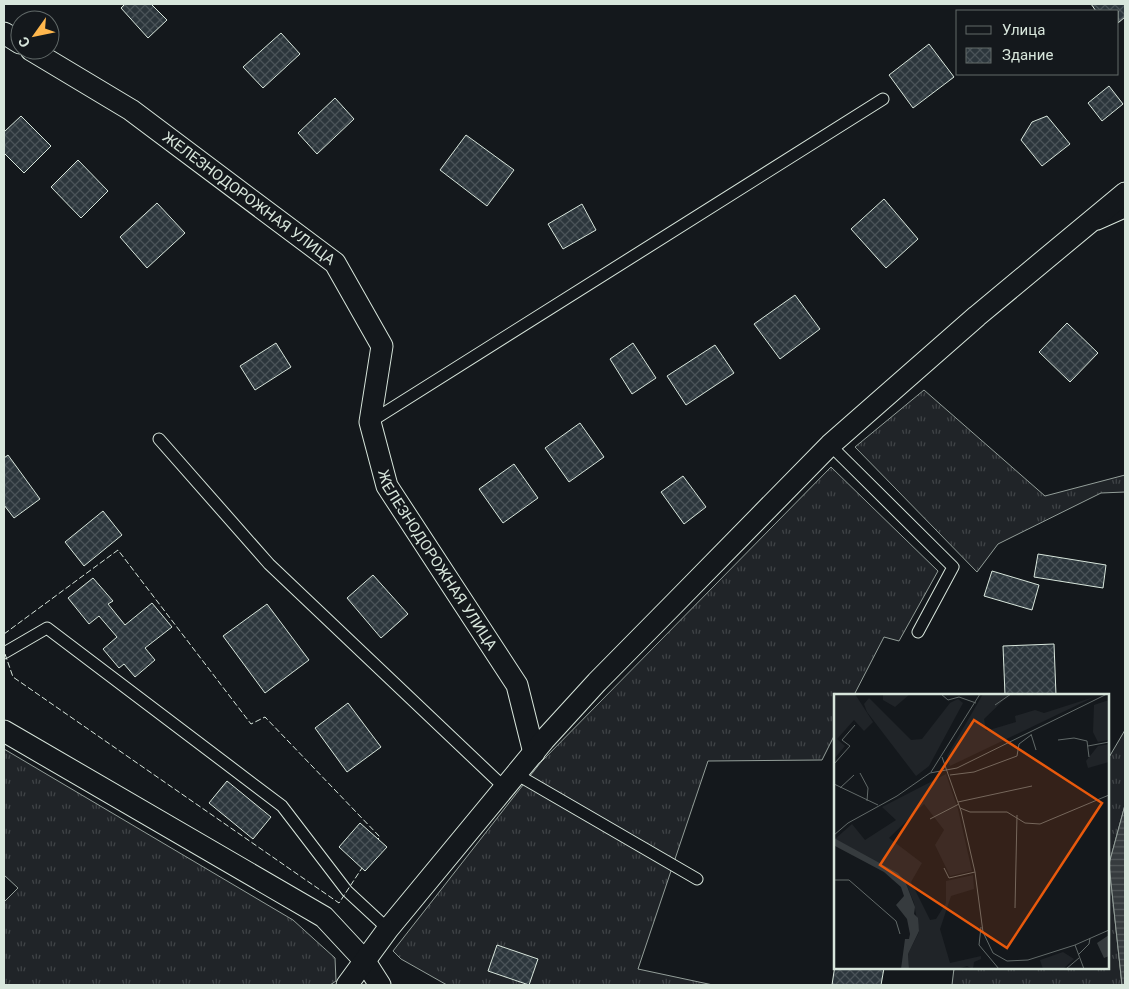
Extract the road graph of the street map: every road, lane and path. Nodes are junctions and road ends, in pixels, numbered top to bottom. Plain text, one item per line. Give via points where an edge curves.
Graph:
1 (48, 60) edge
2 (883, 98) dead end
3 (1125, 193) edge
4 (1125, 212) edge
5 (1082, 230) junction
6 (370, 422) junction
7 (159, 440) dead end
8 (830, 445) junction
9 (918, 632) dead end
10 (4, 653) edge
11 (4, 731) edge
12 (534, 753) junction
13 (510, 781) junction
14 (697, 879) dead end
15 (388, 929) junction
16 (364, 960) junction
17 (347, 985) edge
18 (380, 985) edge

1 - 6 street, ЖЕЛЕЗНОДОРОЖНАЯ УЛИЦА via 131,110 335,263 382,346
2 - 6 lane
3 - 5 street
4 - 5 lane
5 - 8 street via 977,316
6 - 12 street, ЖЕЛЕЗНОДОРОЖНАЯ УЛИЦА via 387,486 517,685
7 - 13 lane via 269,564
8 - 9 lane via 952,567
8 - 12 street via 597,682
10 - 15 lane via 48,628 282,806 347,891
11 - 16 street via 324,917
12 - 13 street
13 - 14 lane
13 - 15 street
15 - 16 street
16 - 17 street
16 - 18 street

